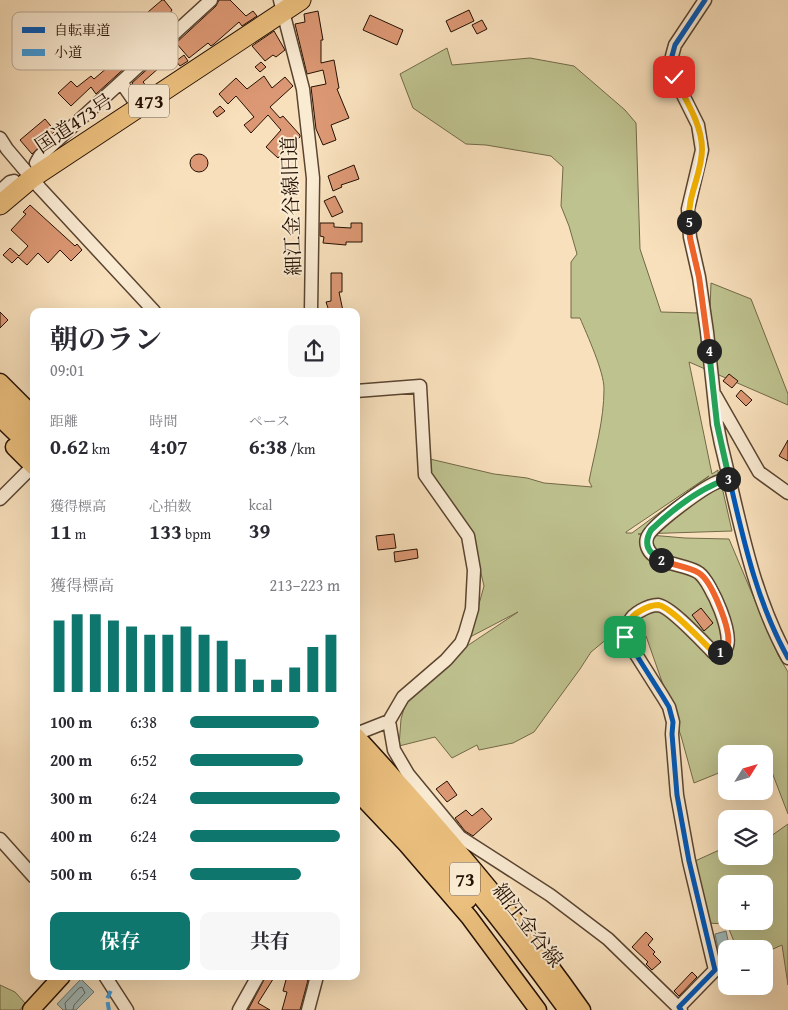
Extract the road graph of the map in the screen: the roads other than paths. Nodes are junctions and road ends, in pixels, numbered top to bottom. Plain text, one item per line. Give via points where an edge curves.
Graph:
1 (211, 0) edge
2 (301, 0) edge
3 (705, 0) edge
4 (281, 6) edge
5 (178, 30) edge
6 (134, 70) edge
7 (121, 82) junction
8 (138, 108) junction
9 (0, 138) edge
10 (27, 174) junction
11 (0, 191) edge
12 (0, 205) edge
13 (151, 308) edge
14 (312, 308) edge
15 (0, 382) edge
16 (360, 391) edge
17 (714, 393) junction
18 (0, 400) edge
19 (30, 412) edge
20 (0, 418) edge
21 (30, 429) edge
22 (0, 434) edge
23 (30, 448) edge
24 (30, 463) edge
25 (30, 469) edge
26 (729, 478) junction
27 (788, 493) edge
28 (0, 499) edge
29 (788, 658) edge
30 (389, 721) junction
31 (360, 733) edge
32 (360, 740) edge
33 (360, 758) edge
34 (360, 777) edge
35 (360, 795) edge
36 (0, 839) edge
37 (30, 873) edge
38 (58, 980) edge
39 (108, 980) edge
40 (256, 980) edge
41 (316, 980) edge
42 (680, 1008) edge
43 (31, 1010) edge
44 (127, 1010) edge
45 (239, 1010) edge
46 (308, 1010) edge
47 (538, 1010) edge
48 (553, 1010) edge
49 (567, 1010) edge
50 (582, 1010) edge

1 - 5 street
2 - 4 highway, 国道473号 / 473
3 - 17 street via 675,45 672,56 674,77 698,125 702,150 688,209
4 - 8 highway, 国道473号 / 473
4 - 14 street, 細江金谷線旧道 via 303,89 313,178
6 - 7 street
7 - 8 street
7 - 10 street via 40,156
8 - 10 highway, 国道473号 / 473
9 - 10 street
10 - 11 street
10 - 12 highway, 国道473号 / 473
10 - 13 street
15 - 19 main road
16 - 30 street via 420,386 425,475 468,536 474,570 472,609 461,643 403,697
17 - 26 street
17 - 27 street via 759,472
18 - 21 main road
20 - 23 main road
22 - 24 main road
25 - 28 street
26 - 29 street via 761,600
26 - 42 street via 697,494 657,525 647,538 647,546 653,556 699,573 708,583 728,634 725,650 714,653 670,611 659,605 631,617 625,637 669,707 673,722 677,795 715,970
30 - 31 street
30 - 42 street via 394,750 408,774 460,837 550,895 608,939
32 - 50 main road via 468,864
33 - 49 main road, 細江金谷線 / 73 via 463,876
34 - 48 main road, 細江金谷線 / 73 via 441,867
35 - 47 main road, 73 via 469,917
36 - 37 street
38 - 43 main road
39 - 44 street
40 - 45 street
41 - 46 street

